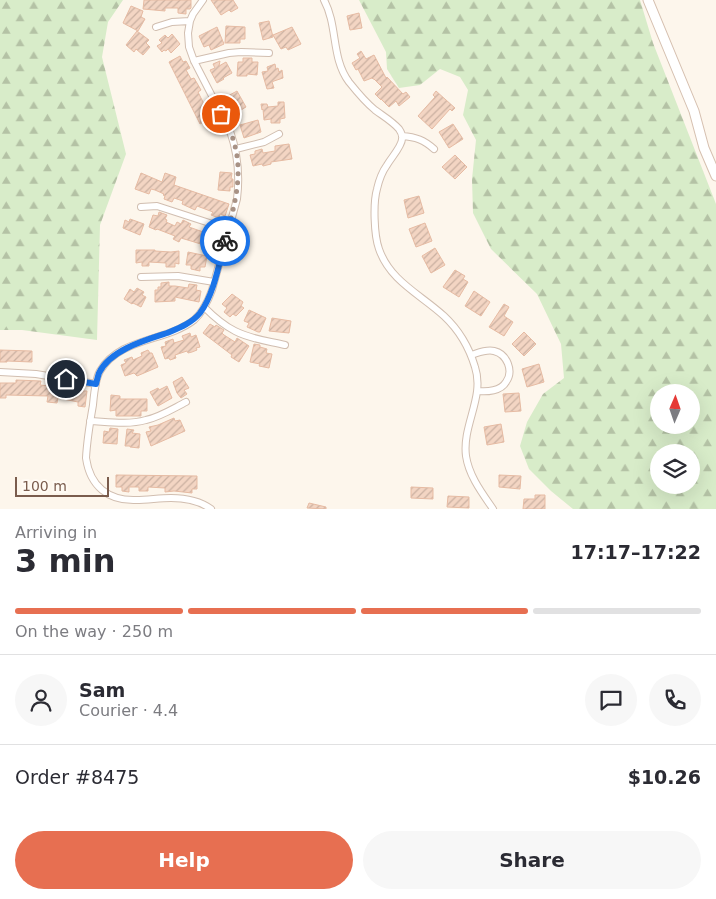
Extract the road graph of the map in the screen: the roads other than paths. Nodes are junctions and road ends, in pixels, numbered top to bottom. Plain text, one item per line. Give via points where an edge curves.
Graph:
1 (203, 0) edge
2 (324, 0) edge
3 (648, 0) edge
4 (190, 21) junction
5 (156, 28) dead end
6 (270, 54) dead end
7 (194, 62) junction
8 (279, 134) dead end
9 (402, 136) junction
10 (236, 149) junction
11 (434, 149) dead end
12 (716, 176) edge
13 (141, 206) dead end
14 (228, 229) junction
15 (141, 277) dead end
16 (214, 282) junction
17 (204, 307) junction
18 (285, 345) dead end
19 (471, 355) junction
20 (0, 372) edge
21 (96, 384) junction
22 (478, 391) junction
23 (186, 402) dead end
24 (90, 421) junction
25 (211, 509) edge
26 (493, 509) edge

1 - 4 street
2 - 9 street via 339,64 345,76 374,109 399,129
3 - 12 street via 694,111
4 - 5 street via 172,22
4 - 7 street via 189,47
6 - 7 street via 229,53
7 - 10 street
8 - 10 street via 264,142
9 - 11 street via 419,139
9 - 19 street via 402,143 387,164 376,191 378,249 395,277 452,325
10 - 14 street via 239,183
13 - 14 street via 164,207
14 - 16 street
15 - 16 street via 178,276
16 - 17 street
17 - 18 street via 235,331
17 - 21 street via 194,319 177,329 119,352 100,372
19 - 22 street
19 - 22 street via 492,350 501,353 509,367 509,375 502,387
20 - 21 street
21 - 24 street
22 - 26 street via 466,438 466,455 476,484
23 - 24 street via 147,420 130,423
24 - 25 street via 88,469 107,494 136,500 183,499

